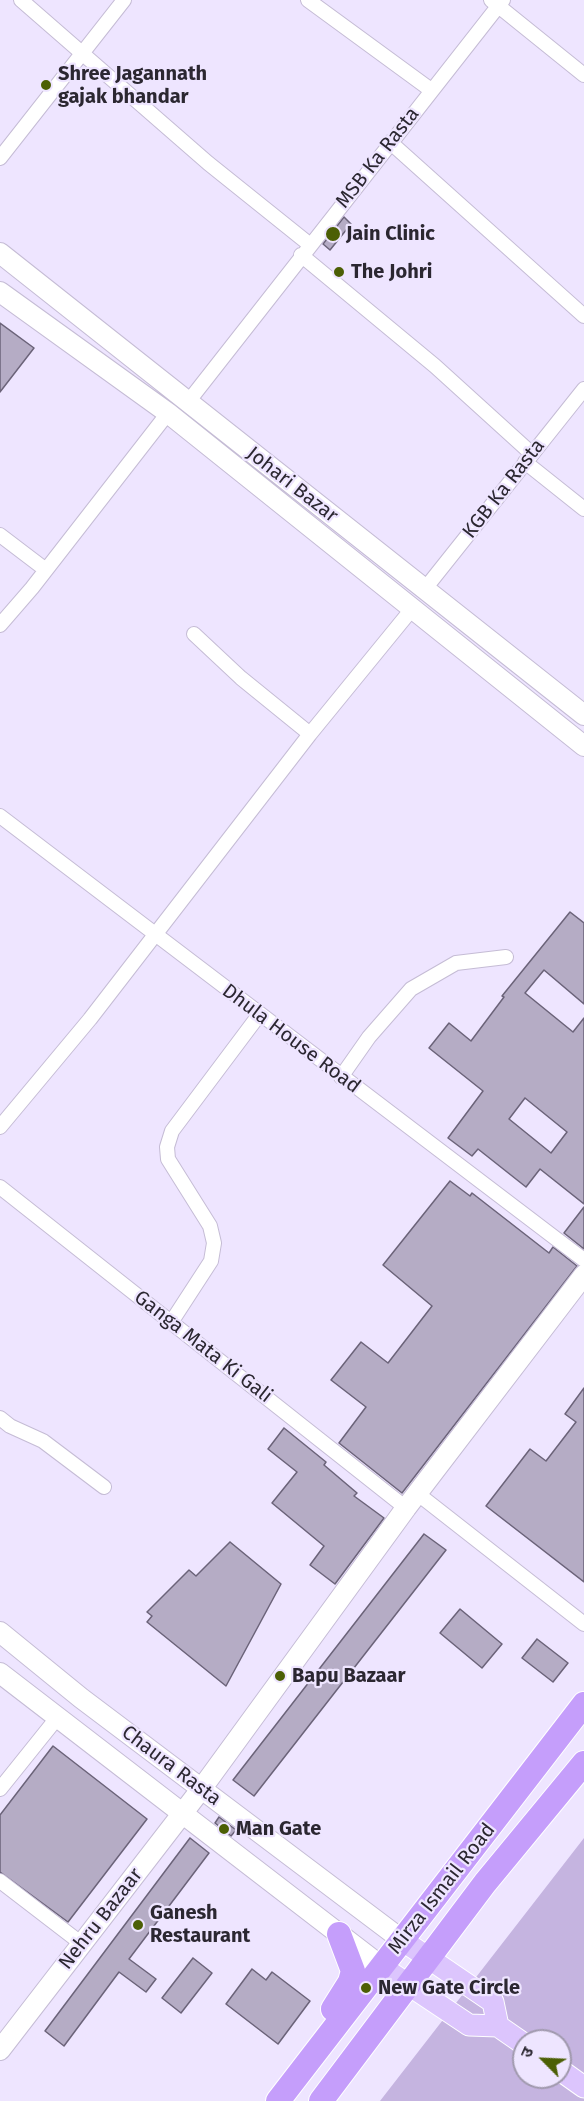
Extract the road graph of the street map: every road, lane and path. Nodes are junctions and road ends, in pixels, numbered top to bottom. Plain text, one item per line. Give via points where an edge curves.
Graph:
1 (21, 0) edge
2 (124, 0) edge
3 (308, 0) edge
4 (497, 2) edge
5 (84, 53) junction
6 (584, 75) edge
7 (431, 90) junction
8 (390, 142) junction
9 (0, 158) edge
10 (305, 250) junction
11 (0, 253) edge
12 (0, 292) edge
13 (584, 316) edge
14 (584, 389) edge
15 (188, 402) junction
16 (168, 413) junction
17 (528, 458) junction
18 (584, 509) edge
19 (0, 535) edge
20 (46, 570) junction
21 (424, 590) junction
22 (412, 609) junction
23 (0, 625) edge
24 (194, 634) dead end
25 (579, 712) edge
26 (560, 726) junction
27 (310, 734) junction
28 (584, 746) edge
29 (0, 816) edge
30 (155, 936) junction
31 (506, 957) dead end
32 (260, 1015) junction
33 (341, 1077) junction
34 (0, 1127) edge
35 (0, 1187) edge
36 (584, 1260) edge
37 (583, 1279) edge
38 (172, 1321) junction
39 (0, 1418) edge
40 (104, 1487) dead end
41 (412, 1501) junction
42 (584, 1624) edge
43 (0, 1632) edge
44 (0, 1673) edge
45 (584, 1704) edge
46 (57, 1718) junction
47 (584, 1763) edge
48 (0, 1788) edge
49 (202, 1788) junction
50 (182, 1814) junction
51 (0, 1881) edge
52 (339, 1934) junction
53 (402, 1940) junction
54 (82, 1944) junction
55 (430, 1959) junction
56 (382, 1967) junction
57 (409, 1988) junction
58 (498, 2026) junction
59 (512, 2036) edge
60 (0, 2050) edge
61 (310, 2057) junction
62 (278, 2101) edge
63 (321, 2101) edge

1 - 5 street
2 - 5 street
3 - 7 street
4 - 6 street
4 - 7 street, MSB Ka Rasta
5 - 9 street
5 - 10 street
7 - 8 street, MSB Ka Rasta
8 - 10 street, MSB Ka Rasta
8 - 13 street
10 - 15 street, MSB Ka Rasta
10 - 17 street via 435,366
11 - 15 street, Johari Bazar
12 - 16 street, Johari Bazar
14 - 17 street, KGB Ka Rasta
15 - 21 street, Johari Bazar
16 - 20 street
16 - 22 street, Johari Bazar
17 - 18 street
17 - 21 street, KGB Ka Rasta
19 - 20 street
20 - 23 street
21 - 25 street, Johari Bazar
22 - 26 street, Johari Bazar
22 - 27 street
24 - 27 street
25 - 26 street
26 - 28 street, Johari Bazar
27 - 30 street
29 - 30 street, Dhula House Road
30 - 32 street, Dhula House Road
30 - 34 street
31 - 33 street via 456,963 411,989
32 - 33 street, Dhula House Road
32 - 38 street via 172,1131 167,1147 168,1159 210,1226 214,1243 211,1261
33 - 36 street, Dhula House Road
35 - 38 street, Ganga Mata Ki Gali
37 - 41 street
38 - 41 street, Ganga Mata Ki Gali
39 - 40 street via 43,1441
41 - 42 street, Ganga Mata Ki Gali
41 - 49 street
43 - 49 street, Chaura Rasta
44 - 46 street, Chaura Rasta
45 - 53 highway, Mirza Ismail Road
46 - 48 street
46 - 50 street, Chaura Rasta
47 - 55 highway, Mirza Ismail Road via 485,1883
49 - 50 street, Nehru Bazaar
49 - 53 street, Chaura Rasta
50 - 52 street, Chaura Rasta
50 - 54 street, Nehru Bazaar
51 - 54 street
52 - 56 street, Chaura Rasta
52 - 61 highway via 353,1971
53 - 55 main road
53 - 56 highway, Mirza Ismail Road
54 - 60 street, Nehru Bazaar
55 - 57 highway, Mirza Ismail Road
55 - 58 main road via 493,2002
56 - 57 main road
56 - 61 highway, Mirza Ismail Road
57 - 58 main road via 469,2025
57 - 63 highway, Mirza Ismail Road
58 - 59 main road
61 - 62 highway, Mirza Ismail Road

